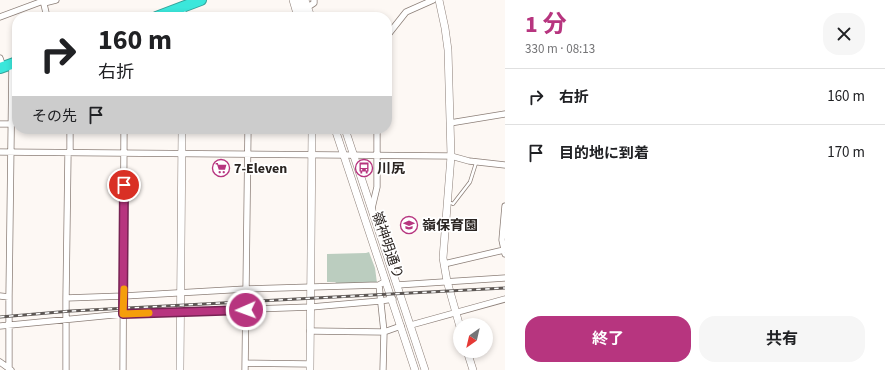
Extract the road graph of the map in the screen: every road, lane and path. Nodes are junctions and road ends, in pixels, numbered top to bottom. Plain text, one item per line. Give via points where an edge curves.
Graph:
1 (56, 0) edge
2 (200, 0) edge
3 (292, 0) edge
4 (299, 0) edge
5 (314, 0) edge
6 (433, 0) edge
7 (439, 0) edge
8 (43, 1) edge
9 (306, 3) edge
10 (13, 12) edge
11 (46, 12) edge
12 (182, 12) edge
13 (296, 12) edge
14 (303, 12) edge
15 (12, 13) edge
16 (0, 17) edge
17 (392, 30) edge
18 (6, 64) edge
19 (505, 114) edge
20 (450, 123) junction
21 (0, 124) edge
22 (12, 124) junction
23 (70, 134) edge
24 (124, 134) edge
25 (182, 134) edge
26 (248, 134) edge
27 (312, 134) edge
28 (337, 134) edge
29 (347, 134) edge
30 (377, 134) edge
31 (0, 152) edge
32 (11, 152) junction
33 (69, 153) junction
34 (124, 153) junction
35 (182, 154) junction
36 (248, 154) junction
37 (312, 155) junction
38 (344, 155) junction
39 (355, 155) junction
40 (377, 156) junction
41 (450, 156) junction
42 (476, 162) junction
43 (505, 165) edge
44 (447, 201) junction
45 (505, 206) edge
46 (372, 208) junction
47 (504, 252) edge
48 (444, 264) junction
49 (505, 278) edge
50 (386, 281) junction
51 (448, 281) junction
52 (397, 284) junction
53 (379, 285) junction
54 (311, 287) junction
55 (246, 289) junction
56 (181, 293) junction
57 (0, 296) edge
58 (124, 296) junction
59 (9, 297) junction
60 (66, 298) junction
61 (392, 299) junction
62 (505, 299) edge
63 (380, 301) junction
64 (311, 307) junction
65 (246, 310) junction
66 (181, 312) junction
67 (456, 312) junction
68 (123, 314) junction
69 (458, 318) edge
70 (66, 319) junction
71 (9, 325) junction
72 (410, 325) junction
73 (0, 326) edge
74 (401, 326) junction
75 (310, 331) junction
76 (384, 332) junction
77 (469, 358) edge
78 (0, 362) edge
79 (245, 364) junction
80 (310, 367) edge
81 (10, 369) edge
82 (66, 370) edge
83 (123, 370) edge
84 (180, 370) edge
85 (245, 370) edge
86 (383, 370) edge
87 (415, 370) edge
88 (425, 370) edge
89 (473, 370) edge

1 - 8 street
2 - 12 highway
3 - 13 street
4 - 14 street
5 - 9 street via 314,3
6 - 17 street via 406,12
7 - 20 street via 448,50
8 - 10 street
8 - 11 street
15 - 16 street
18 - 22 street
19 - 20 street
20 - 41 street
21 - 22 street
22 - 32 street
23 - 33 street
24 - 34 street
25 - 35 street
26 - 36 street
27 - 37 street
28 - 38 street, 嶺神明通り
29 - 39 street, 嶺神明通り
30 - 40 street
31 - 32 street
32 - 33 street
32 - 59 street
33 - 34 street
33 - 60 street
34 - 35 street
34 - 58 street
35 - 36 street
35 - 56 street
36 - 37 street
36 - 55 street
37 - 38 street
37 - 54 street
38 - 39 street
38 - 50 street, 嶺神明通り
39 - 40 street
39 - 46 street, 嶺神明通り
40 - 41 street
40 - 46 street via 377,187
41 - 42 street
41 - 44 street
42 - 43 street
42 - 44 lane via 470,182 453,204
44 - 48 street
45 - 47 street via 502,240
46 - 52 street, 嶺神明通り
47 - 48 street
48 - 51 street
49 - 51 street
50 - 53 street
50 - 61 street, 嶺神明通り
51 - 52 street
51 - 67 street
52 - 72 street, 嶺神明通り
53 - 54 street
53 - 63 street
54 - 55 street
54 - 64 street
55 - 56 street
55 - 65 street
56 - 58 street
56 - 66 street
57 - 59 street
58 - 60 street
58 - 68 street
59 - 71 street
60 - 70 street
61 - 63 street
61 - 74 street, 嶺神明通り
62 - 67 street
63 - 64 street
63 - 76 street
64 - 65 street
64 - 75 street
65 - 66 street
65 - 79 street
66 - 68 street
66 - 84 street
67 - 69 street
67 - 72 street
68 - 70 street
68 - 83 street
70 - 71 street
70 - 82 street
71 - 73 street
71 - 81 street
72 - 88 street, 嶺神明通り
74 - 76 street
74 - 87 street, 嶺神明通り
75 - 76 street
75 - 80 street
76 - 86 street
77 - 89 street
78 - 81 street
79 - 80 street
79 - 85 street

